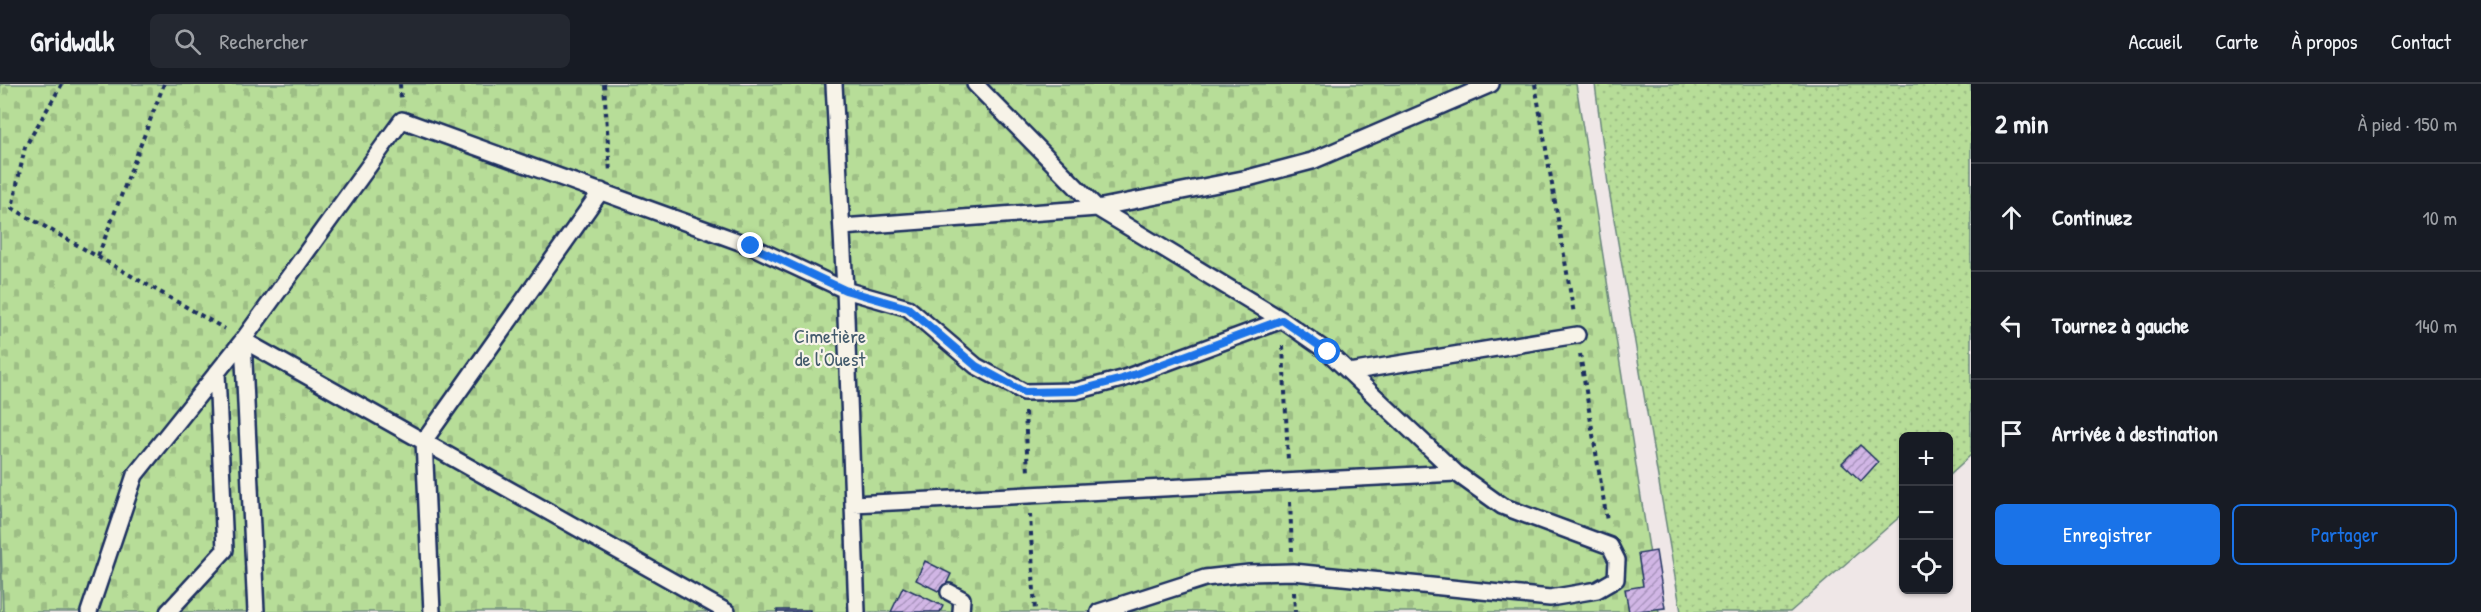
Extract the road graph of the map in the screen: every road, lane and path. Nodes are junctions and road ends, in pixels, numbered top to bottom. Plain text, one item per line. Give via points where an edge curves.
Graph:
1 (62, 84) edge
2 (164, 84) edge
3 (604, 84) edge
4 (834, 84) edge
5 (975, 84) edge
6 (1491, 84) edge
7 (606, 193) junction
8 (1097, 208) junction
9 (842, 227) junction
10 (98, 256) junction
11 (845, 290) junction
12 (1282, 320) junction
13 (1577, 334) dead end
14 (243, 340) junction
15 (1349, 372) junction
16 (217, 373) junction
17 (424, 441) junction
18 (1456, 474) junction
19 (853, 504) junction
20 (949, 592) dead end
21 (89, 612) edge
22 (168, 612) edge
23 (256, 612) edge
24 (432, 612) edge
25 (728, 612) edge
26 (857, 612) edge
27 (961, 612) edge
28 (1099, 612) edge

1 - 10 path via 25,147 12,208
2 - 10 path
3 - 7 path
4 - 9 lane
5 - 8 lane
6 - 8 lane via 1312,161
7 - 11 lane via 751,246
7 - 14 lane via 402,120
7 - 17 lane
8 - 9 lane
8 - 12 lane
9 - 11 lane
10 - 14 path
11 - 12 lane via 908,308 976,366 1024,392 1076,391 1122,379
11 - 19 lane
12 - 15 lane
13 - 15 lane
14 - 16 lane
14 - 17 lane
14 - 23 lane
15 - 18 lane
16 - 21 lane via 135,475
16 - 22 lane via 225,550
17 - 24 lane
17 - 25 lane
18 - 19 lane
18 - 28 lane via 1502,506 1610,546 1617,560 1616,579 1597,590 1550,598 1293,572 1249,573 1205,578
19 - 26 lane
20 - 27 lane via 962,599

